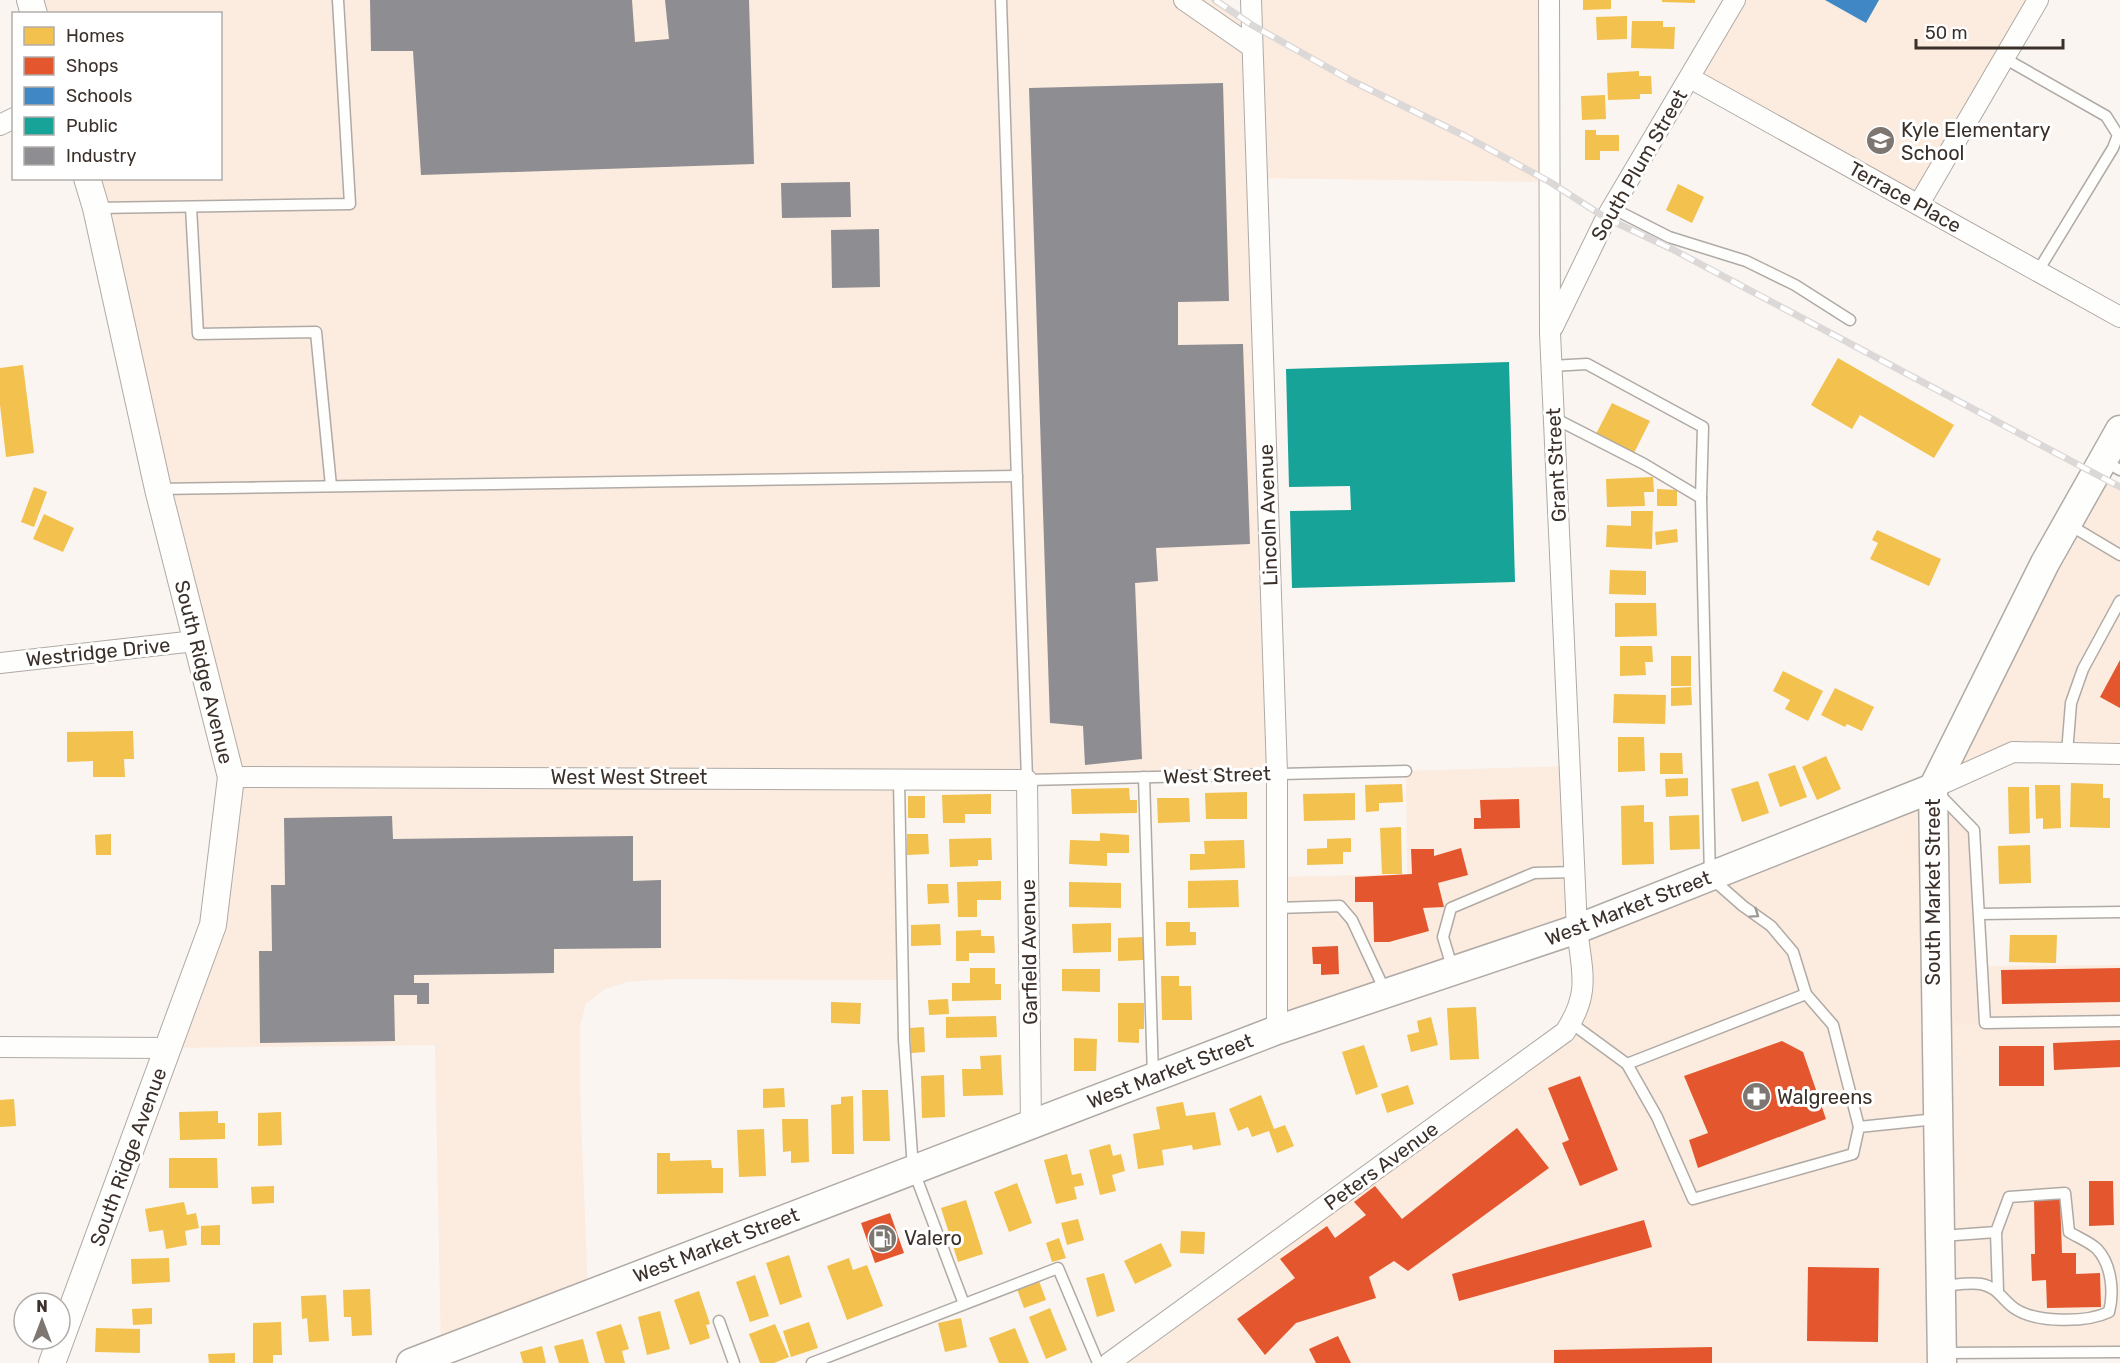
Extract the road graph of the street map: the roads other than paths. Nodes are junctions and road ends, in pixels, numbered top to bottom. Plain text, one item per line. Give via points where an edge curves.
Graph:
1 (338, 0) edge
2 (1001, 0) edge
3 (1184, 0) edge
4 (1251, 0) edge
5 (1549, 0) edge
6 (1736, 0) edge
7 (2038, 0) edge
8 (1252, 47) junction
9 (2004, 58) junction
10 (1690, 78) junction
11 (88, 180) edge
12 (1919, 204) junction
13 (191, 207) junction
14 (96, 208) junction
15 (1612, 208) junction
16 (2038, 271) junction
17 (2120, 317) edge
18 (1850, 320) dead end
19 (1550, 333) junction
20 (1551, 366) junction
21 (1554, 418) junction
22 (2120, 430) edge
23 (2112, 466) edge
24 (1017, 476) junction
25 (331, 486) junction
26 (158, 489) junction
27 (1701, 498) junction
28 (2067, 524) junction
29 (2120, 555) edge
30 (2120, 601) edge
31 (195, 641) junction
32 (0, 663) edge
33 (2067, 753) junction
34 (2120, 754) edge
35 (1406, 771) dead end
36 (1277, 773) junction
37 (231, 777) junction
38 (1144, 777) junction
39 (899, 780) junction
40 (1028, 780) junction
41 (1933, 788) junction
42 (1575, 872) junction
43 (1710, 877) junction
44 (1277, 908) junction
45 (2120, 912) edge
46 (1980, 914) junction
47 (1577, 929) junction
48 (1453, 971) junction
49 (1386, 993) junction
50 (1806, 994) junction
51 (2120, 1021) edge
52 (1571, 1023) junction
53 (1277, 1030) junction
54 (0, 1047) edge
55 (167, 1048) junction
56 (1627, 1064) junction
57 (1153, 1077) junction
58 (1936, 1119) junction
59 (1031, 1124) junction
60 (1859, 1128) junction
61 (913, 1169) junction
62 (1996, 1232) junction
63 (1939, 1236) junction
64 (1940, 1286) junction
65 (1998, 1291) junction
66 (964, 1305) junction
67 (718, 1321) dead end
68 (2120, 1352) edge
69 (1942, 1358) edge
70 (52, 1363) edge
71 (411, 1363) edge
72 (734, 1363) edge
73 (812, 1363) edge
74 (1098, 1363) edge
75 (1109, 1363) edge

1 - 13 lane via 350,204
2 - 24 lane
3 - 8 street
4 - 8 street, Lincoln Avenue
5 - 19 street, Grant Street
6 - 10 street, South Plum Street
7 - 9 street
8 - 36 street, Lincoln Avenue
9 - 12 street
9 - 16 lane via 2106,117 2118,135
10 - 12 street, Terrace Place
10 - 15 street, South Plum Street
11 - 14 street, South Ridge Avenue
12 - 16 street, Terrace Place
13 - 14 lane
13 - 25 lane via 198,334 316,332
14 - 26 street, South Ridge Avenue
15 - 18 lane via 1669,237 1746,261 1795,285
15 - 19 street, South Plum Street
16 - 17 street, Terrace Place
19 - 20 street, Grant Street
20 - 21 street, Grant Street
20 - 27 lane via 1587,364 1703,427
21 - 27 lane
21 - 42 street, Grant Street
22 - 23 main road, South Market Street
23 - 28 main road, South Market Street
24 - 25 lane
24 - 40 lane
25 - 26 lane
26 - 31 street, South Ridge Avenue
27 - 43 lane
28 - 29 lane
28 - 41 main road, South Market Street
30 - 33 lane via 2083,669 2071,703
31 - 32 street, Westridge Drive
31 - 37 street, South Ridge Avenue
33 - 34 street
33 - 41 street via 2013,752
35 - 36 lane, West Street
36 - 38 lane, West Street
36 - 44 street, Lincoln Avenue
37 - 39 street, West West Street
37 - 55 street, South Ridge Avenue via 213,925
38 - 40 lane, West Street
38 - 57 lane
39 - 40 street, West West Street
39 - 61 lane via 904,1040
40 - 59 street, Garfield Avenue
41 - 43 main road, West Market Street
41 - 46 lane via 1974,830
41 - 58 main road, South Market Street
42 - 47 street, Grant Street
42 - 48 lane via 1534,873 1451,908 1443,938
43 - 47 main road, West Market Street
43 -> 50 lane via 1783,937 1793,952
44 - 49 lane via 1340,906 1352,920
44 - 53 street, Lincoln Avenue
45 - 46 lane
46 - 51 lane via 1985,1023
47 - 48 main road, West Market Street
47 - 52 street, Peters Avenue via 1584,981 1579,1011
48 - 49 main road, West Market Street
49 - 53 main road, West Market Street
50 - 56 lane
50 - 60 lane via 1833,1025
52 - 56 lane
52 - 75 street, Peters Avenue via 1565,1032
53 - 57 main road, West Market Street
54 - 55 street
55 - 70 street, South Ridge Avenue
56 - 60 lane via 1657,1117 1693,1199 1853,1154
57 - 59 main road, West Market Street
58 - 60 lane
58 - 63 main road, South Market Street
59 - 61 main road, West Market Street
61 - 66 lane
61 - 71 main road, West Market Street
62 - 63 lane
62 - 65 lane
62 - 65 lane via 2010,1197 2065,1192 2069,1232 2097,1249 2110,1275 2113,1299 2109,1312 2097,1317 2039,1319 2014,1308
63 - 64 main road, South Market Street
64 - 65 lane via 1980,1284
64 - 69 main road, South Market Street
66 - 73 lane
66 - 74 lane via 1059,1268
67 - 72 lane
68 - 69 lane

